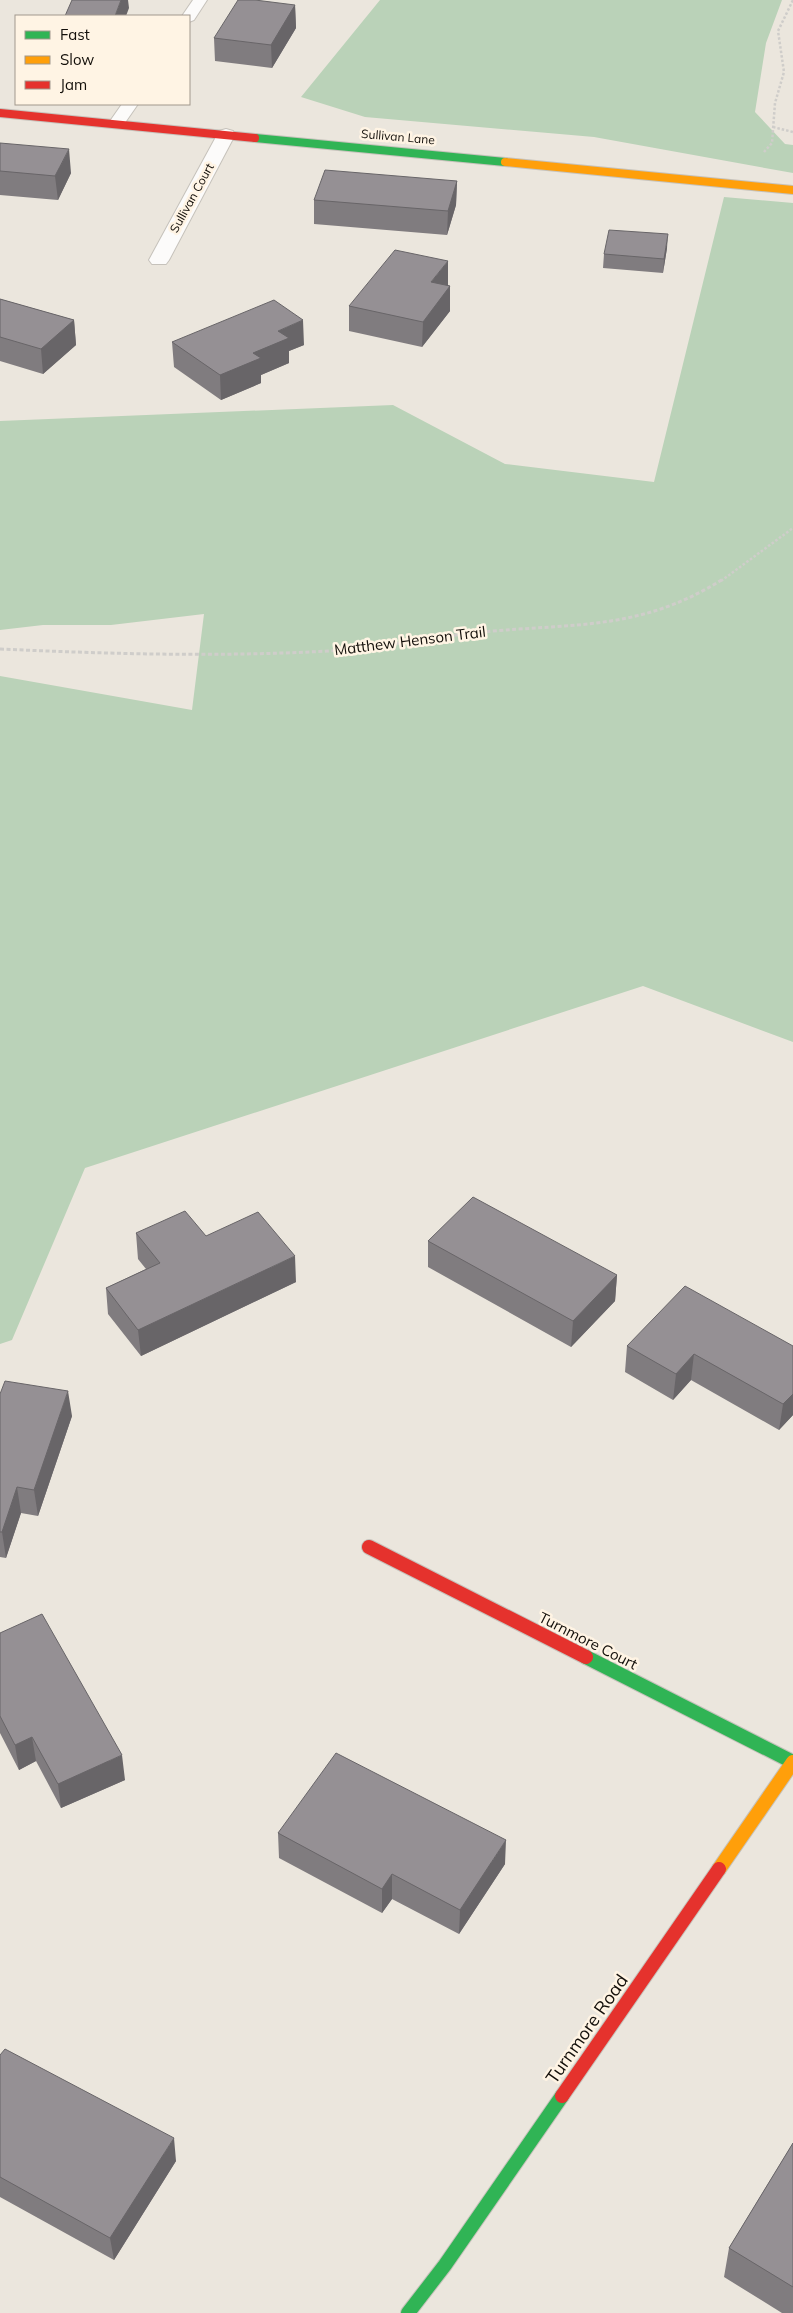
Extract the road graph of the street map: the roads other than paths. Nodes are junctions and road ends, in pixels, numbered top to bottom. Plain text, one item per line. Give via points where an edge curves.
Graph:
1 (200, 0) edge
2 (190, 15) edge
3 (129, 105) edge
4 (0, 113) edge
5 (116, 124) junction
6 (226, 136) junction
7 (793, 190) edge
8 (159, 260) dead end
9 (369, 1546) dead end
10 (793, 1762) edge
11 (408, 2313) edge

1 - 2 lane
3 - 5 lane
4 - 5 street, Sullivan Lane
5 - 6 street, Sullivan Lane
6 - 7 street, Sullivan Lane
6 - 8 street, Sullivan Court
9 - 10 street, Turnmore Court
10 - 11 street, Turnmore Road via 445,2265

